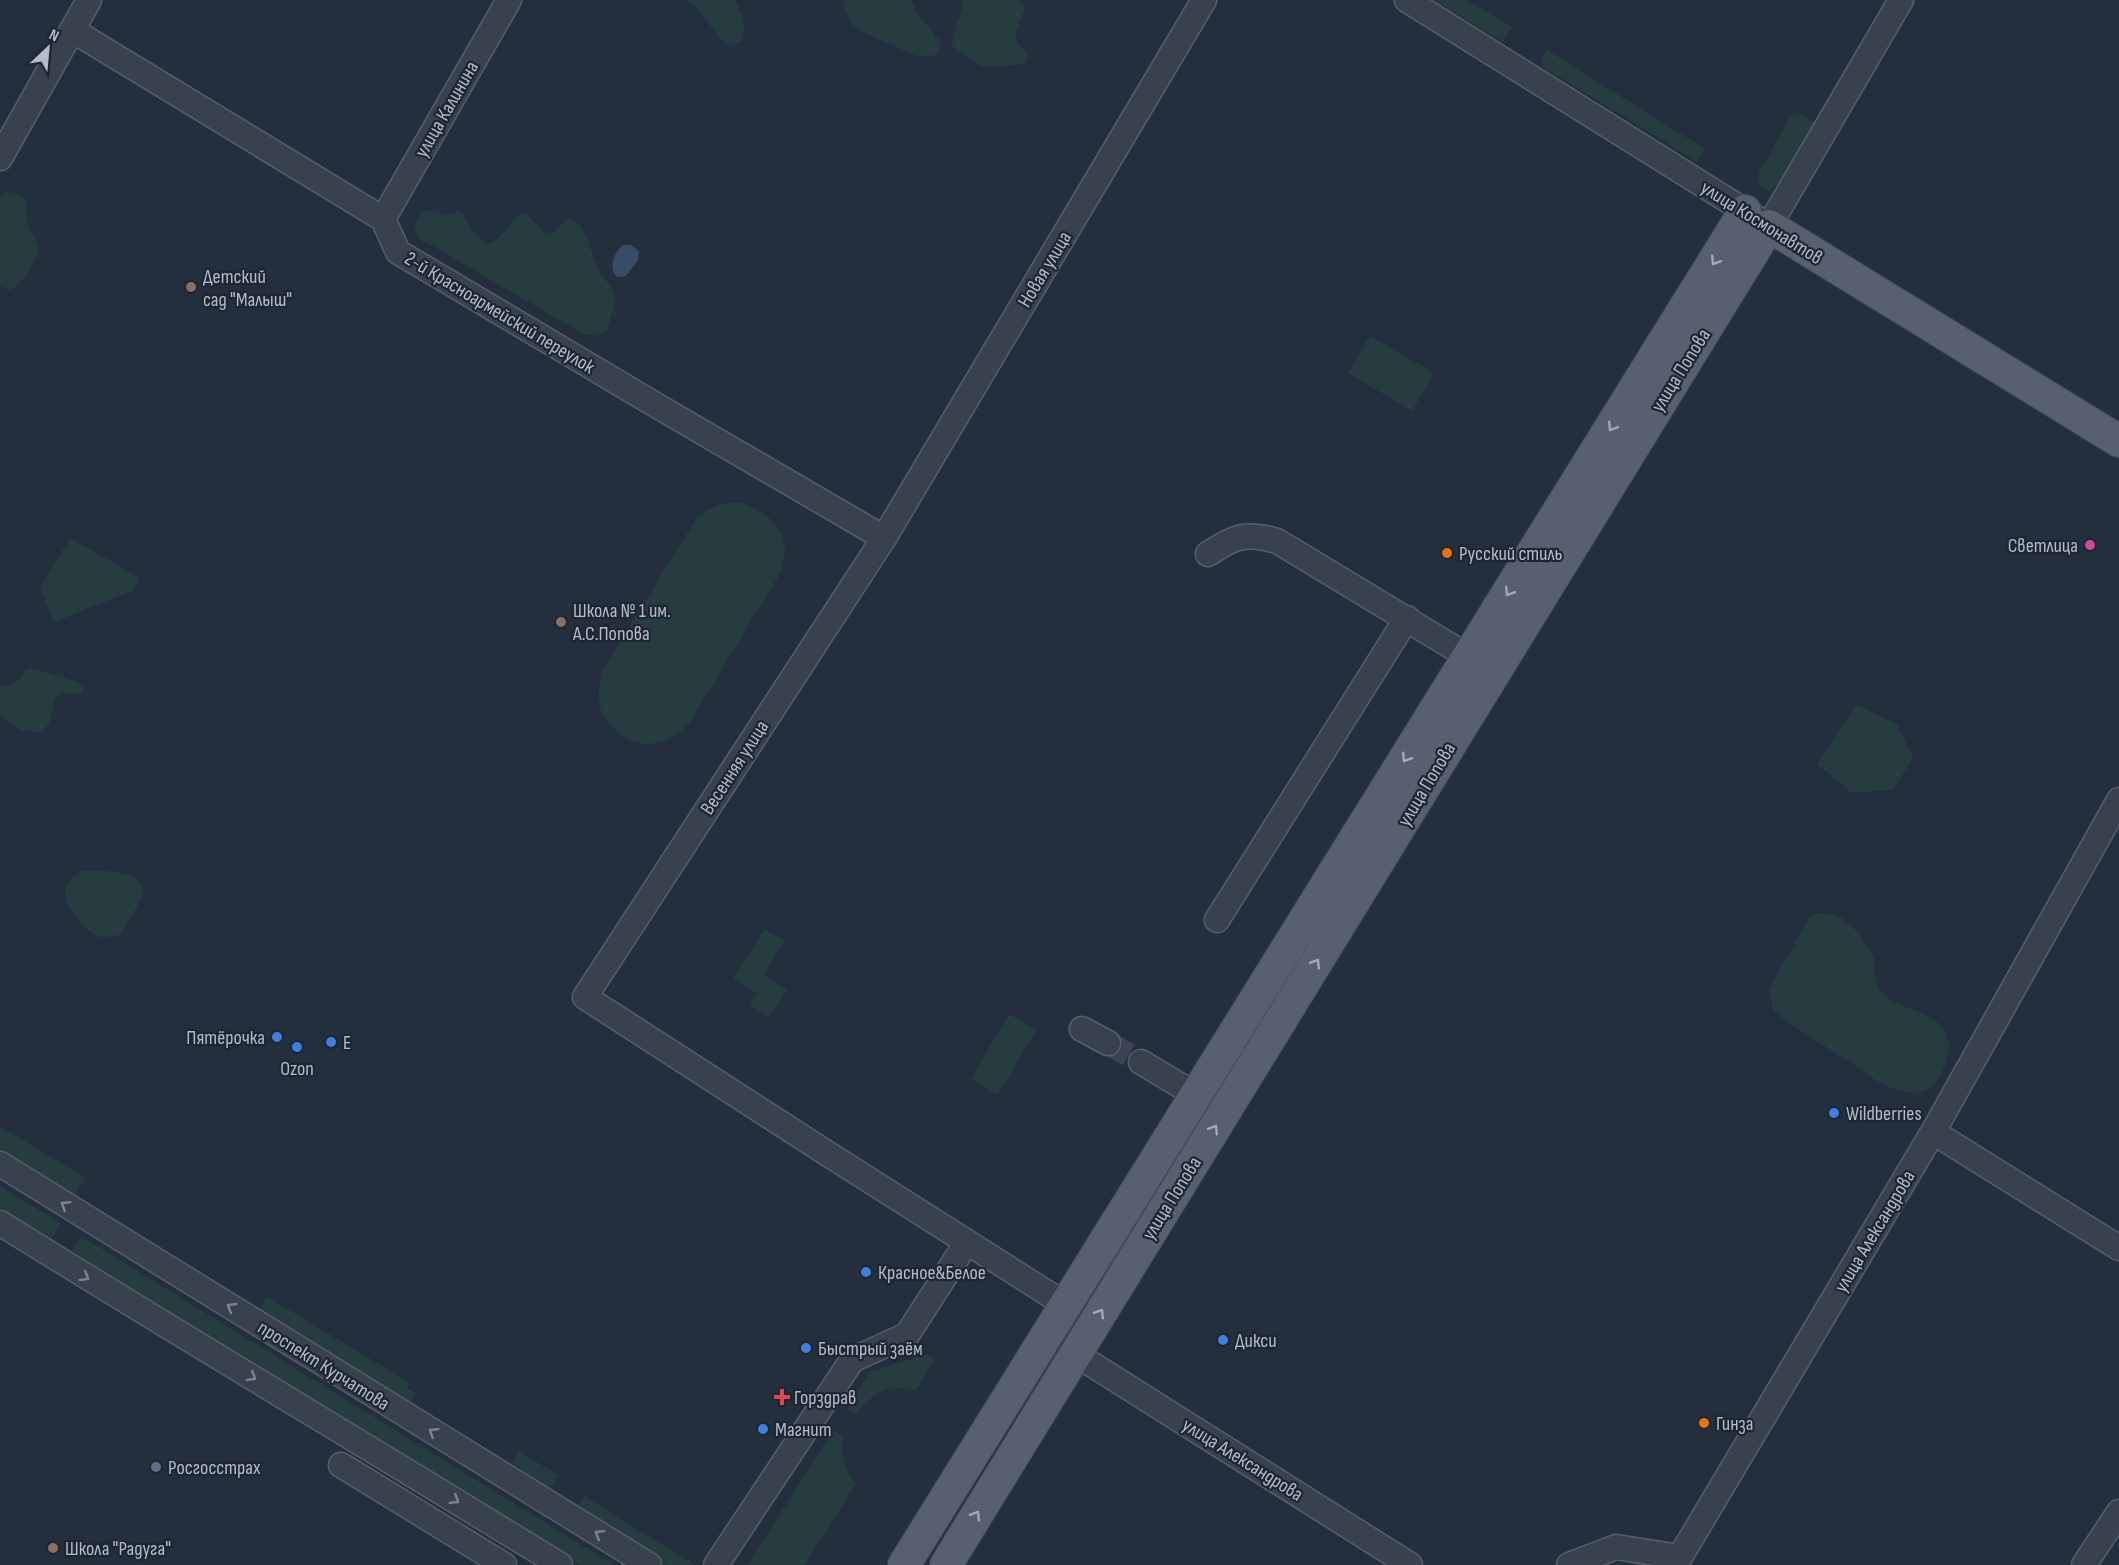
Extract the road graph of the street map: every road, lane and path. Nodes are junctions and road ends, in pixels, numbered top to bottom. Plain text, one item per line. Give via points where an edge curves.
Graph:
1 (89, 0) edge
2 (509, 0) edge
3 (1204, 0) edge
4 (1407, 0) edge
5 (1901, 0) edge
6 (72, 30) junction
7 (0, 158) edge
8 (383, 219) junction
9 (1757, 219) junction
10 (2119, 441) edge
11 (884, 538) junction
12 (1208, 554) dead end
13 (1407, 618) junction
14 (1469, 657) junction
15 (2119, 800) edge
16 (1217, 920) dead end
17 (1082, 1029) dead end
18 (1108, 1043) tunnel mouth
19 (1141, 1062) tunnel mouth
20 (1196, 1095) junction
21 (1933, 1132) junction
22 (0, 1164) edge
23 (0, 1223) edge
24 (967, 1242) junction
25 (2119, 1248) edge
26 (1066, 1305) junction
27 (1047, 1336) junction
28 (1075, 1354) junction
29 (341, 1466) dead end
30 (2119, 1512) edge
31 (504, 1565) edge
32 (560, 1565) edge
33 (649, 1565) edge
34 (716, 1565) edge
35 (904, 1565) edge
36 (946, 1565) edge
37 (1410, 1565) edge
38 (1569, 1565) edge
39 (2084, 1565) edge

1 - 6 street
2 - 8 street, улица Калинина
3 - 11 street, Новая улица
4 - 9 street, улица Космонавтов
5 - 9 street, улица Попова
6 - 7 street
6 - 8 street
8 - 11 street, 2-й Красноармейский переулок via 398,252
9 - 10 main road, улица Космонавтов
9 -> 14 main road, улица Попова
28 -> 9 main road, улица Попова
11 - 24 street, Весенняя улица via 585,997
12 - 13 street via 1242,536 1277,541
13 - 14 street
13 - 16 street
14 -> 20 main road, улица Попова
15 - 21 street, улица Александрова
17 - 18 street
19 - 20 street
20 - 26 main road, улица Попова
21 - 25 street
21 - 38 street, улица Александрова via 1680,1557 1616,1547
33 -> 22 street, проспект Курчатова
23 -> 32 street
24 - 26 street
24 - 34 street via 907,1335 852,1360
26 - 27 main road, улица Попова
27 - 28 street, улица Александрова
27 - 35 main road, улица Попова
36 -> 28 main road, улица Попова
28 - 37 street, улица Александрова
29 - 31 street
30 - 39 street

